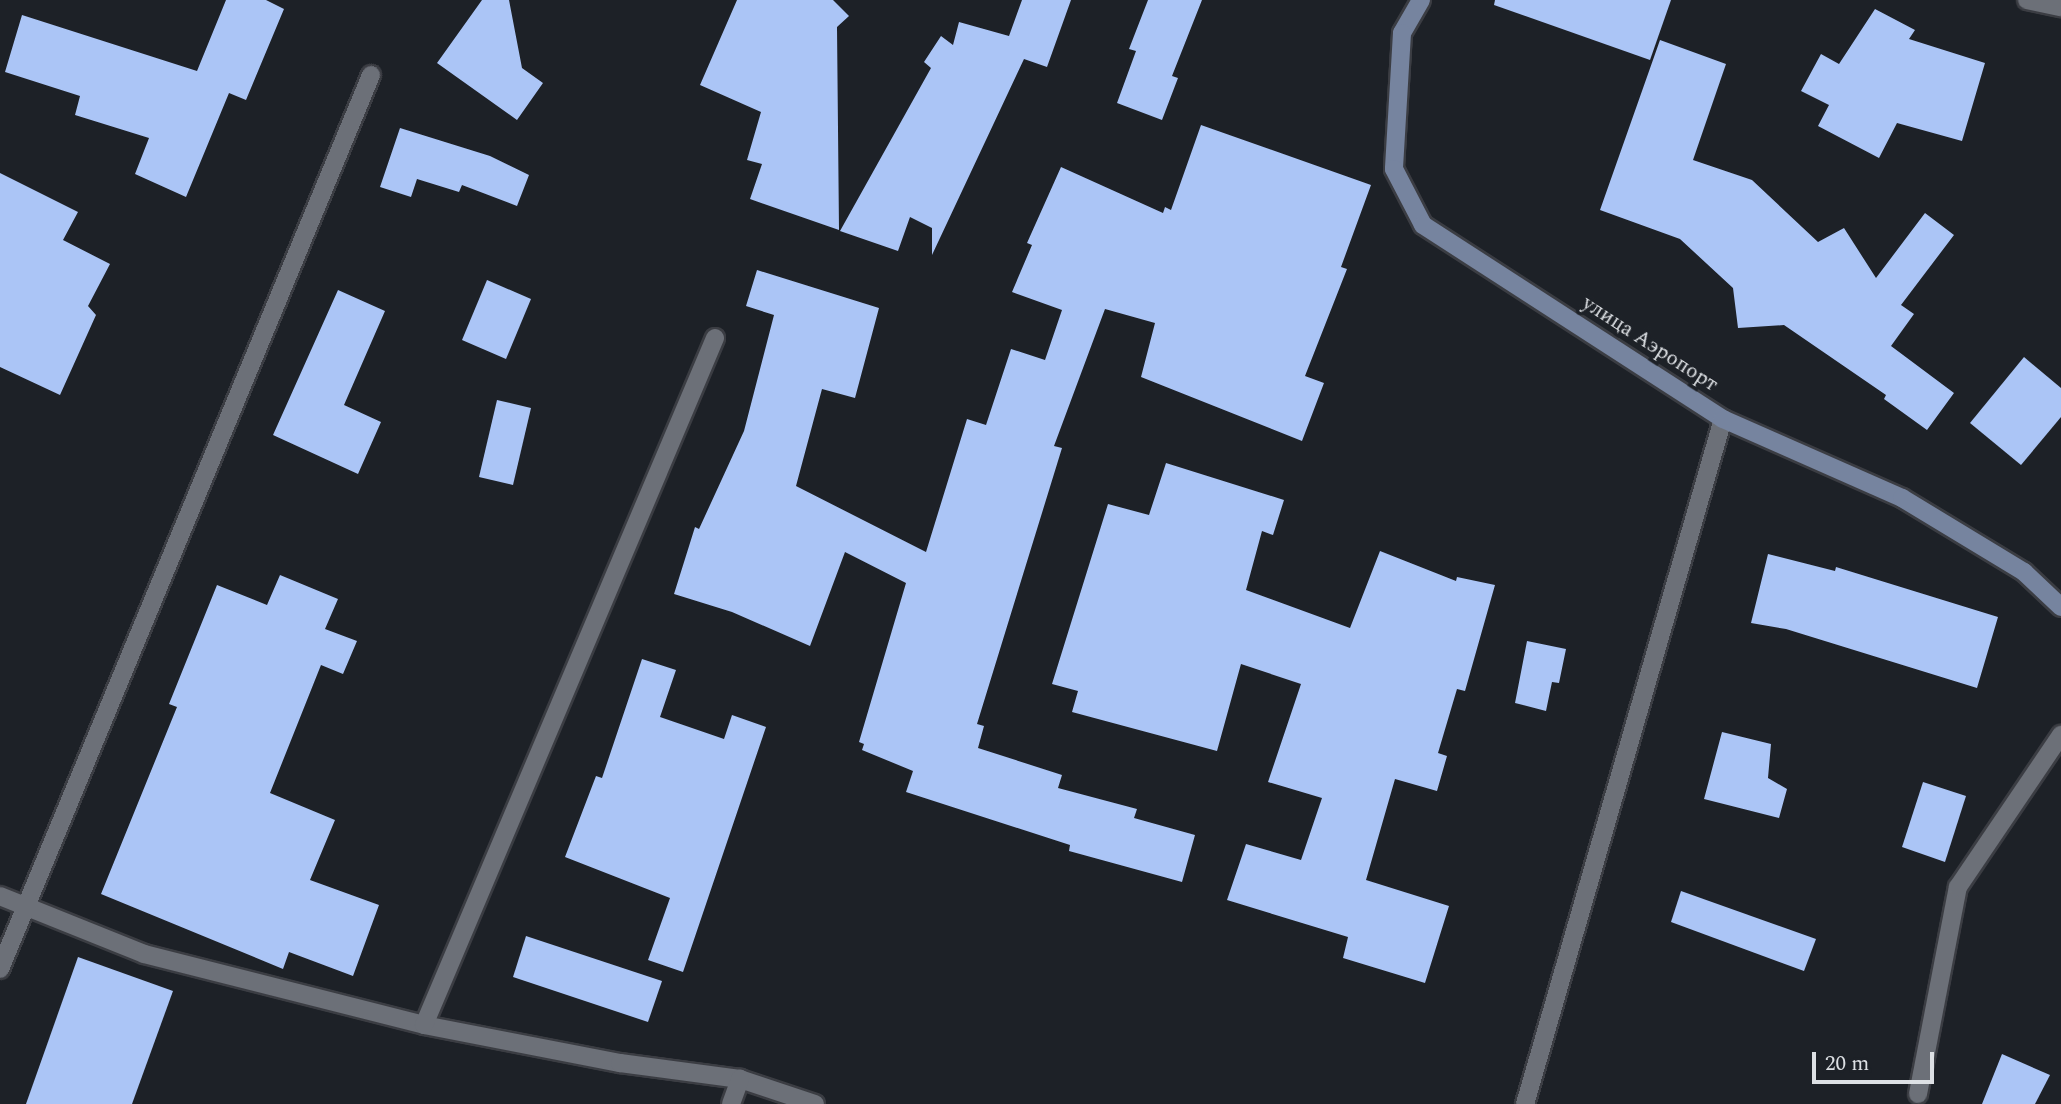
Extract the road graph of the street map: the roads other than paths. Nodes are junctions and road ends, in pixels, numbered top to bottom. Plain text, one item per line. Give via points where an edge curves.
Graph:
1 (1421, 0) edge
2 (2027, 0) edge
3 (2061, 7) edge
4 (371, 75) dead end
5 (715, 338) dead end
6 (1723, 419) junction
7 (2061, 607) edge
8 (2061, 735) edge
9 (0, 896) edge
10 (26, 905) junction
11 (0, 969) edge
12 (424, 1025) junction
13 (740, 1079) junction
14 (1919, 1094) dead end
15 (731, 1104) edge
16 (815, 1104) edge
17 (1525, 1104) edge

1 - 6 main road, улица Аэропорт via 1402,33 1394,169 1423,225
2 - 3 street
4 - 10 street
5 - 12 street
6 - 7 main road, улица Аэропорт via 1902,498 2024,572
6 - 17 street
8 - 14 street via 1958,887
9 - 10 street
10 - 11 street
10 - 12 street via 144,954
12 - 13 street via 620,1063
13 - 15 street
13 - 16 street

